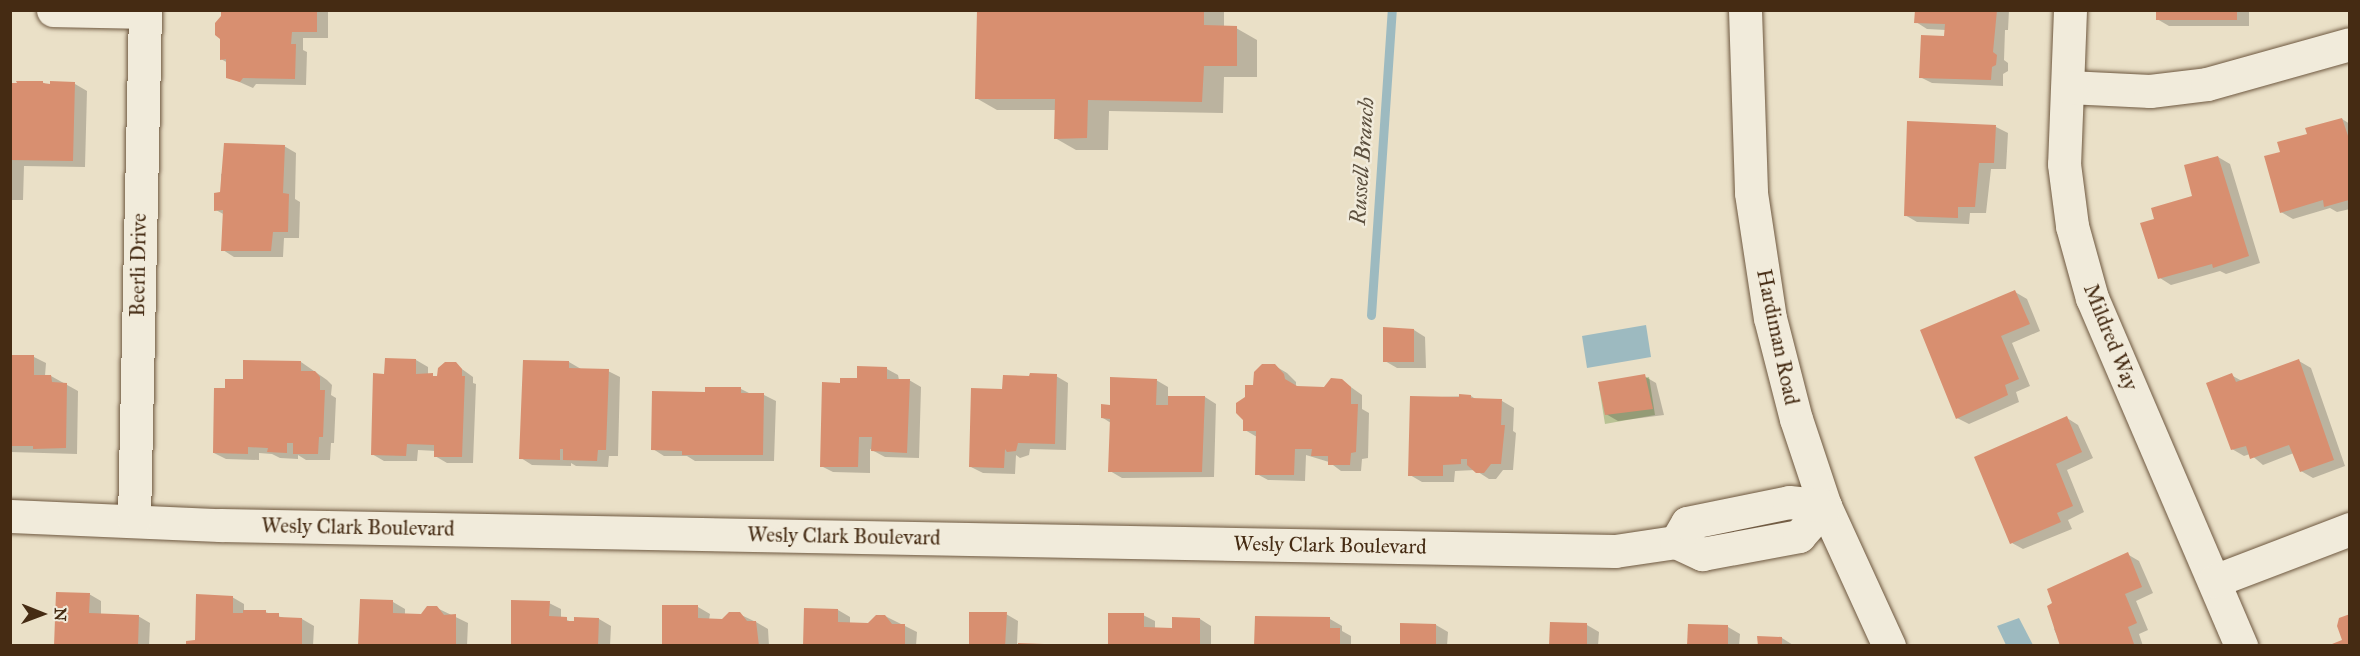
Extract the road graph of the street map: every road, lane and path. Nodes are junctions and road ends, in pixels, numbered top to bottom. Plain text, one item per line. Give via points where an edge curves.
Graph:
1 (53, 10) edge
2 (1745, 10) edge
3 (2070, 10) edge
4 (145, 11) edge
5 (2349, 44) edge
6 (2068, 87) junction
7 (1825, 506) junction
8 (10, 516) edge
9 (134, 520) junction
10 (2349, 529) edge
11 (2214, 581) junction
12 (1889, 645) edge
13 (2241, 645) edge

1 - 4 street
2 - 7 street, Hardiman Road via 1751,193 1770,318 1796,419
3 - 6 street, Mildred Way
4 - 9 street, Beerli Drive
5 - 6 street via 2206,84 2150,91
6 - 11 street, Mildred Way via 2064,164 2072,226 2092,298
7 - 9 street, Wesly Clark Boulevard via 1799,536 1701,554 1676,542 1604,550 220,525
7 - 12 street, Hardiman Road
8 - 9 street, Wesly Clark Boulevard
10 - 11 street
11 - 13 street, Mildred Way

